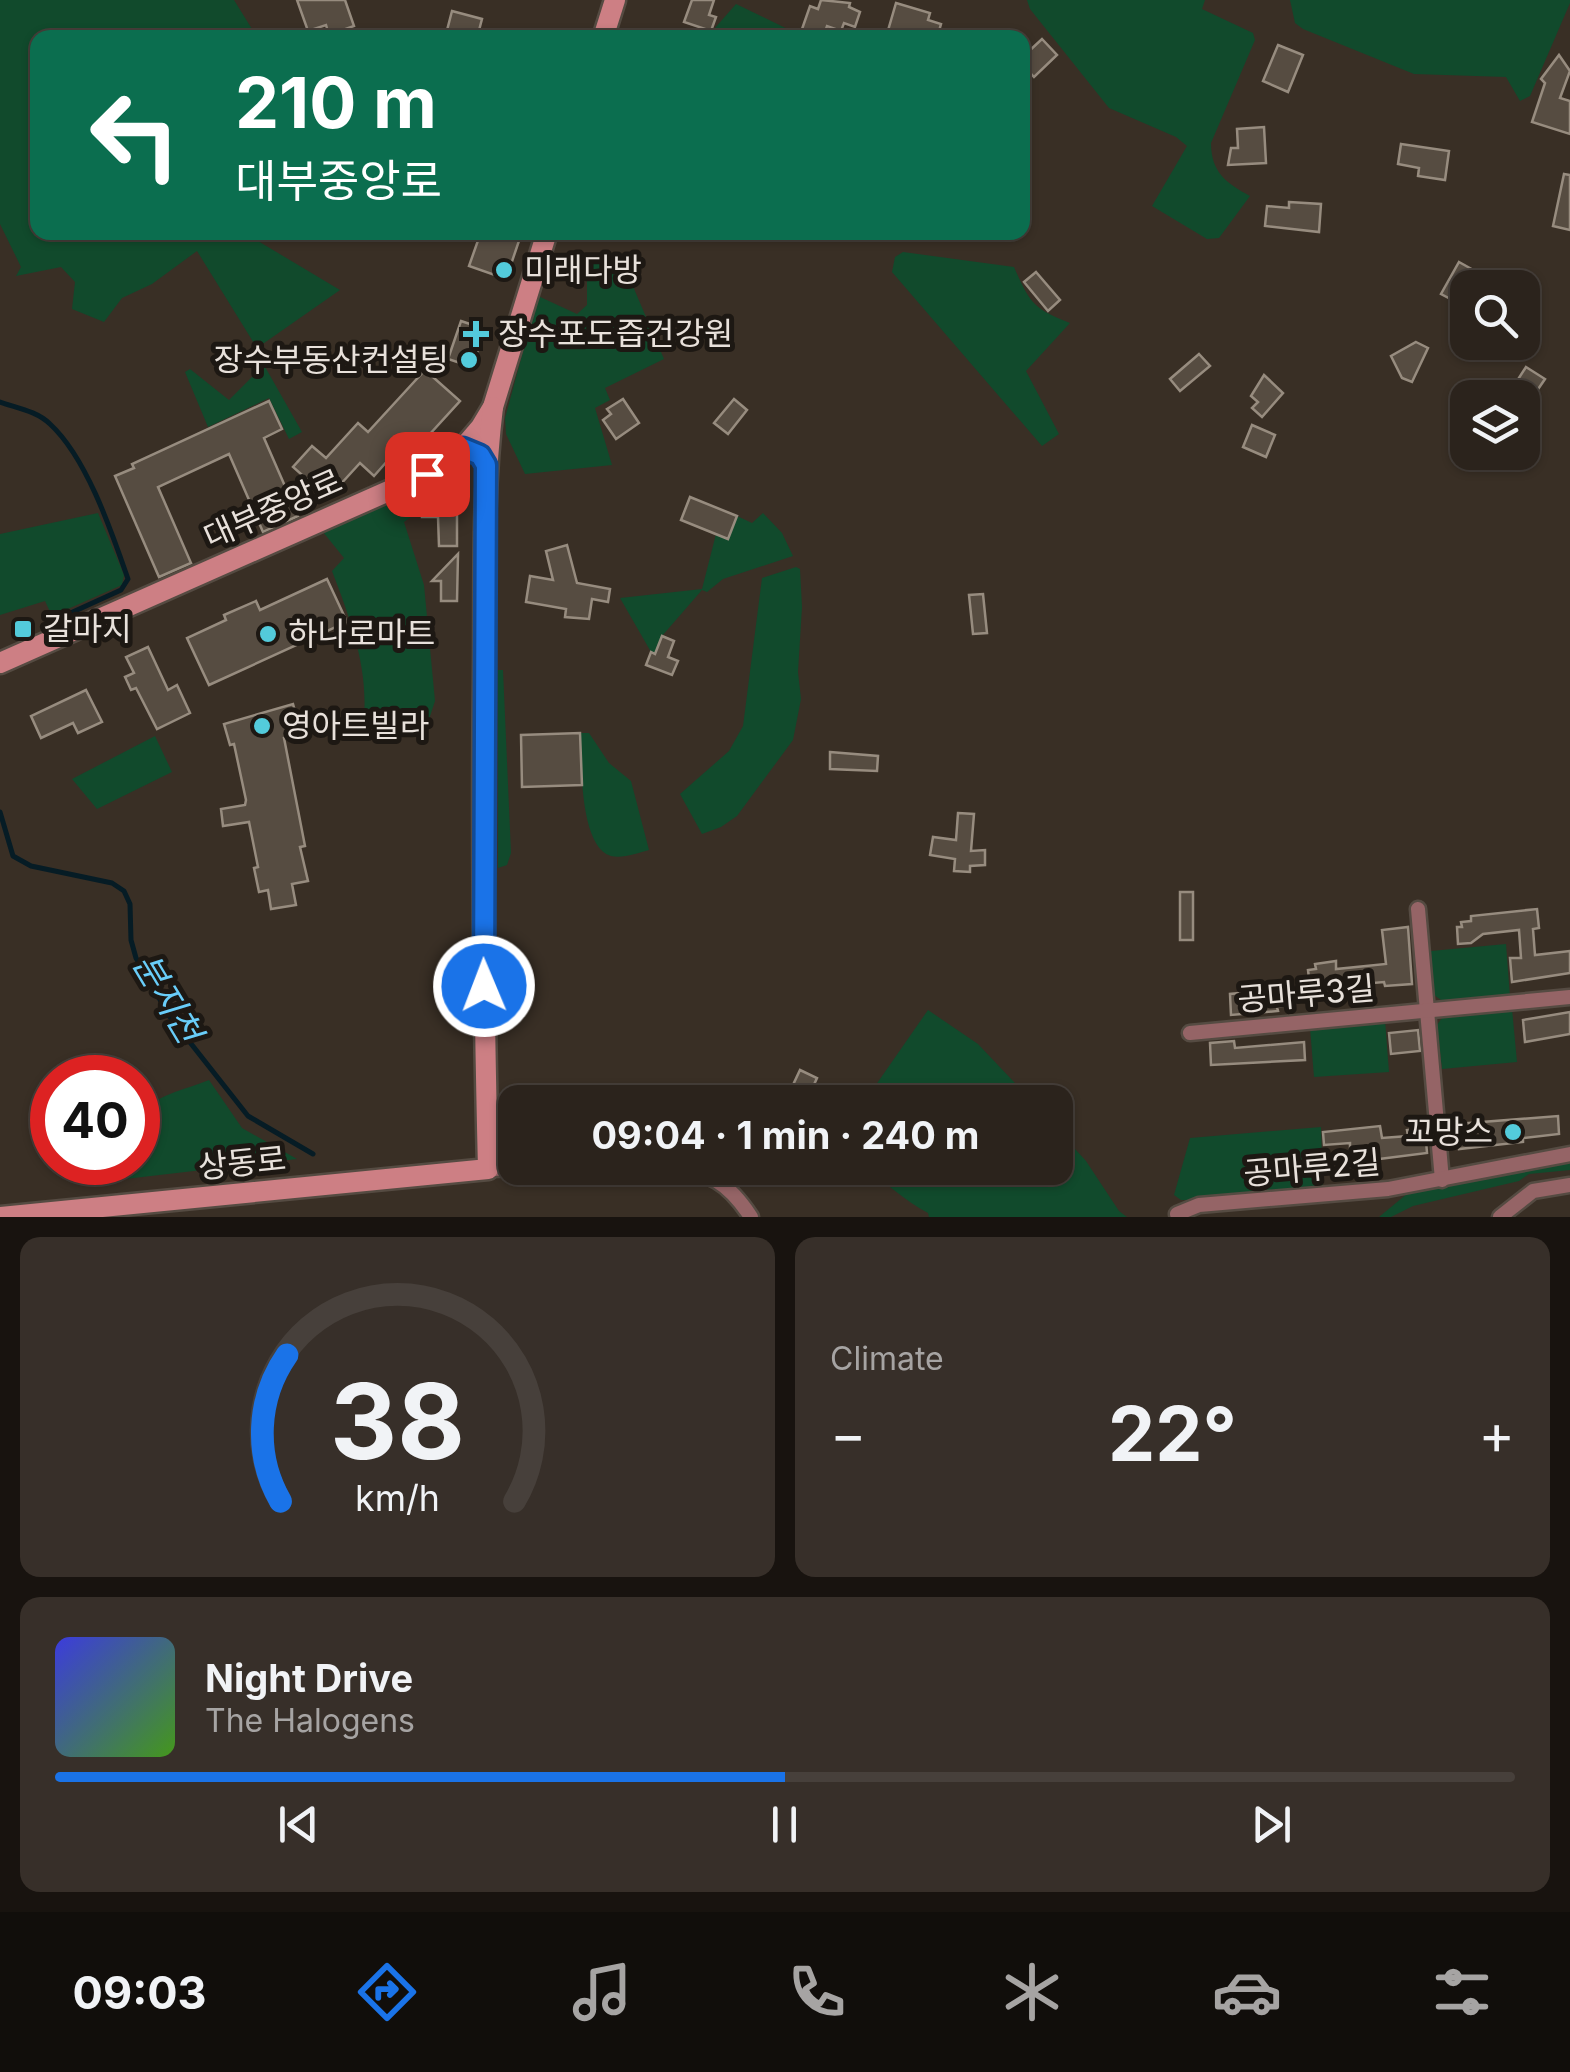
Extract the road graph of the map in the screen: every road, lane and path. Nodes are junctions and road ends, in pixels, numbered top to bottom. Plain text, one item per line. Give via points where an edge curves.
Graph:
1 (615, 0) edge
2 (606, 30) edge
3 (544, 240) edge
4 (492, 407) junction
5 (463, 448) junction
6 (486, 465) junction
7 (0, 663) edge
8 (1418, 909) dead end
9 (1570, 997) edge
10 (1427, 1010) junction
11 (1190, 1033) dead end
12 (1570, 1154) edge
13 (488, 1169) junction
14 (498, 1169) edge
15 (1442, 1180) junction
16 (724, 1185) edge
17 (1570, 1185) edge
18 (1177, 1214) dead end
19 (1, 1217) edge
20 (752, 1217) edge
21 (1500, 1217) edge

1 - 2 street
3 - 4 street, 대부중앙로
4 - 5 street, 대부중앙로
4 - 6 street
5 - 6 street
5 - 7 street, 대부중앙로 via 427,474
6 - 13 street via 482,950
8 - 10 street
9 - 10 street, 공마루3길
10 - 11 street, 공마루3길
10 - 15 street
12 - 15 street, 공마루2길
13 - 14 street
13 - 19 street, 상동로
15 - 18 street, 공마루2길 via 1199,1206
16 - 20 street
17 - 21 street via 1533,1191

